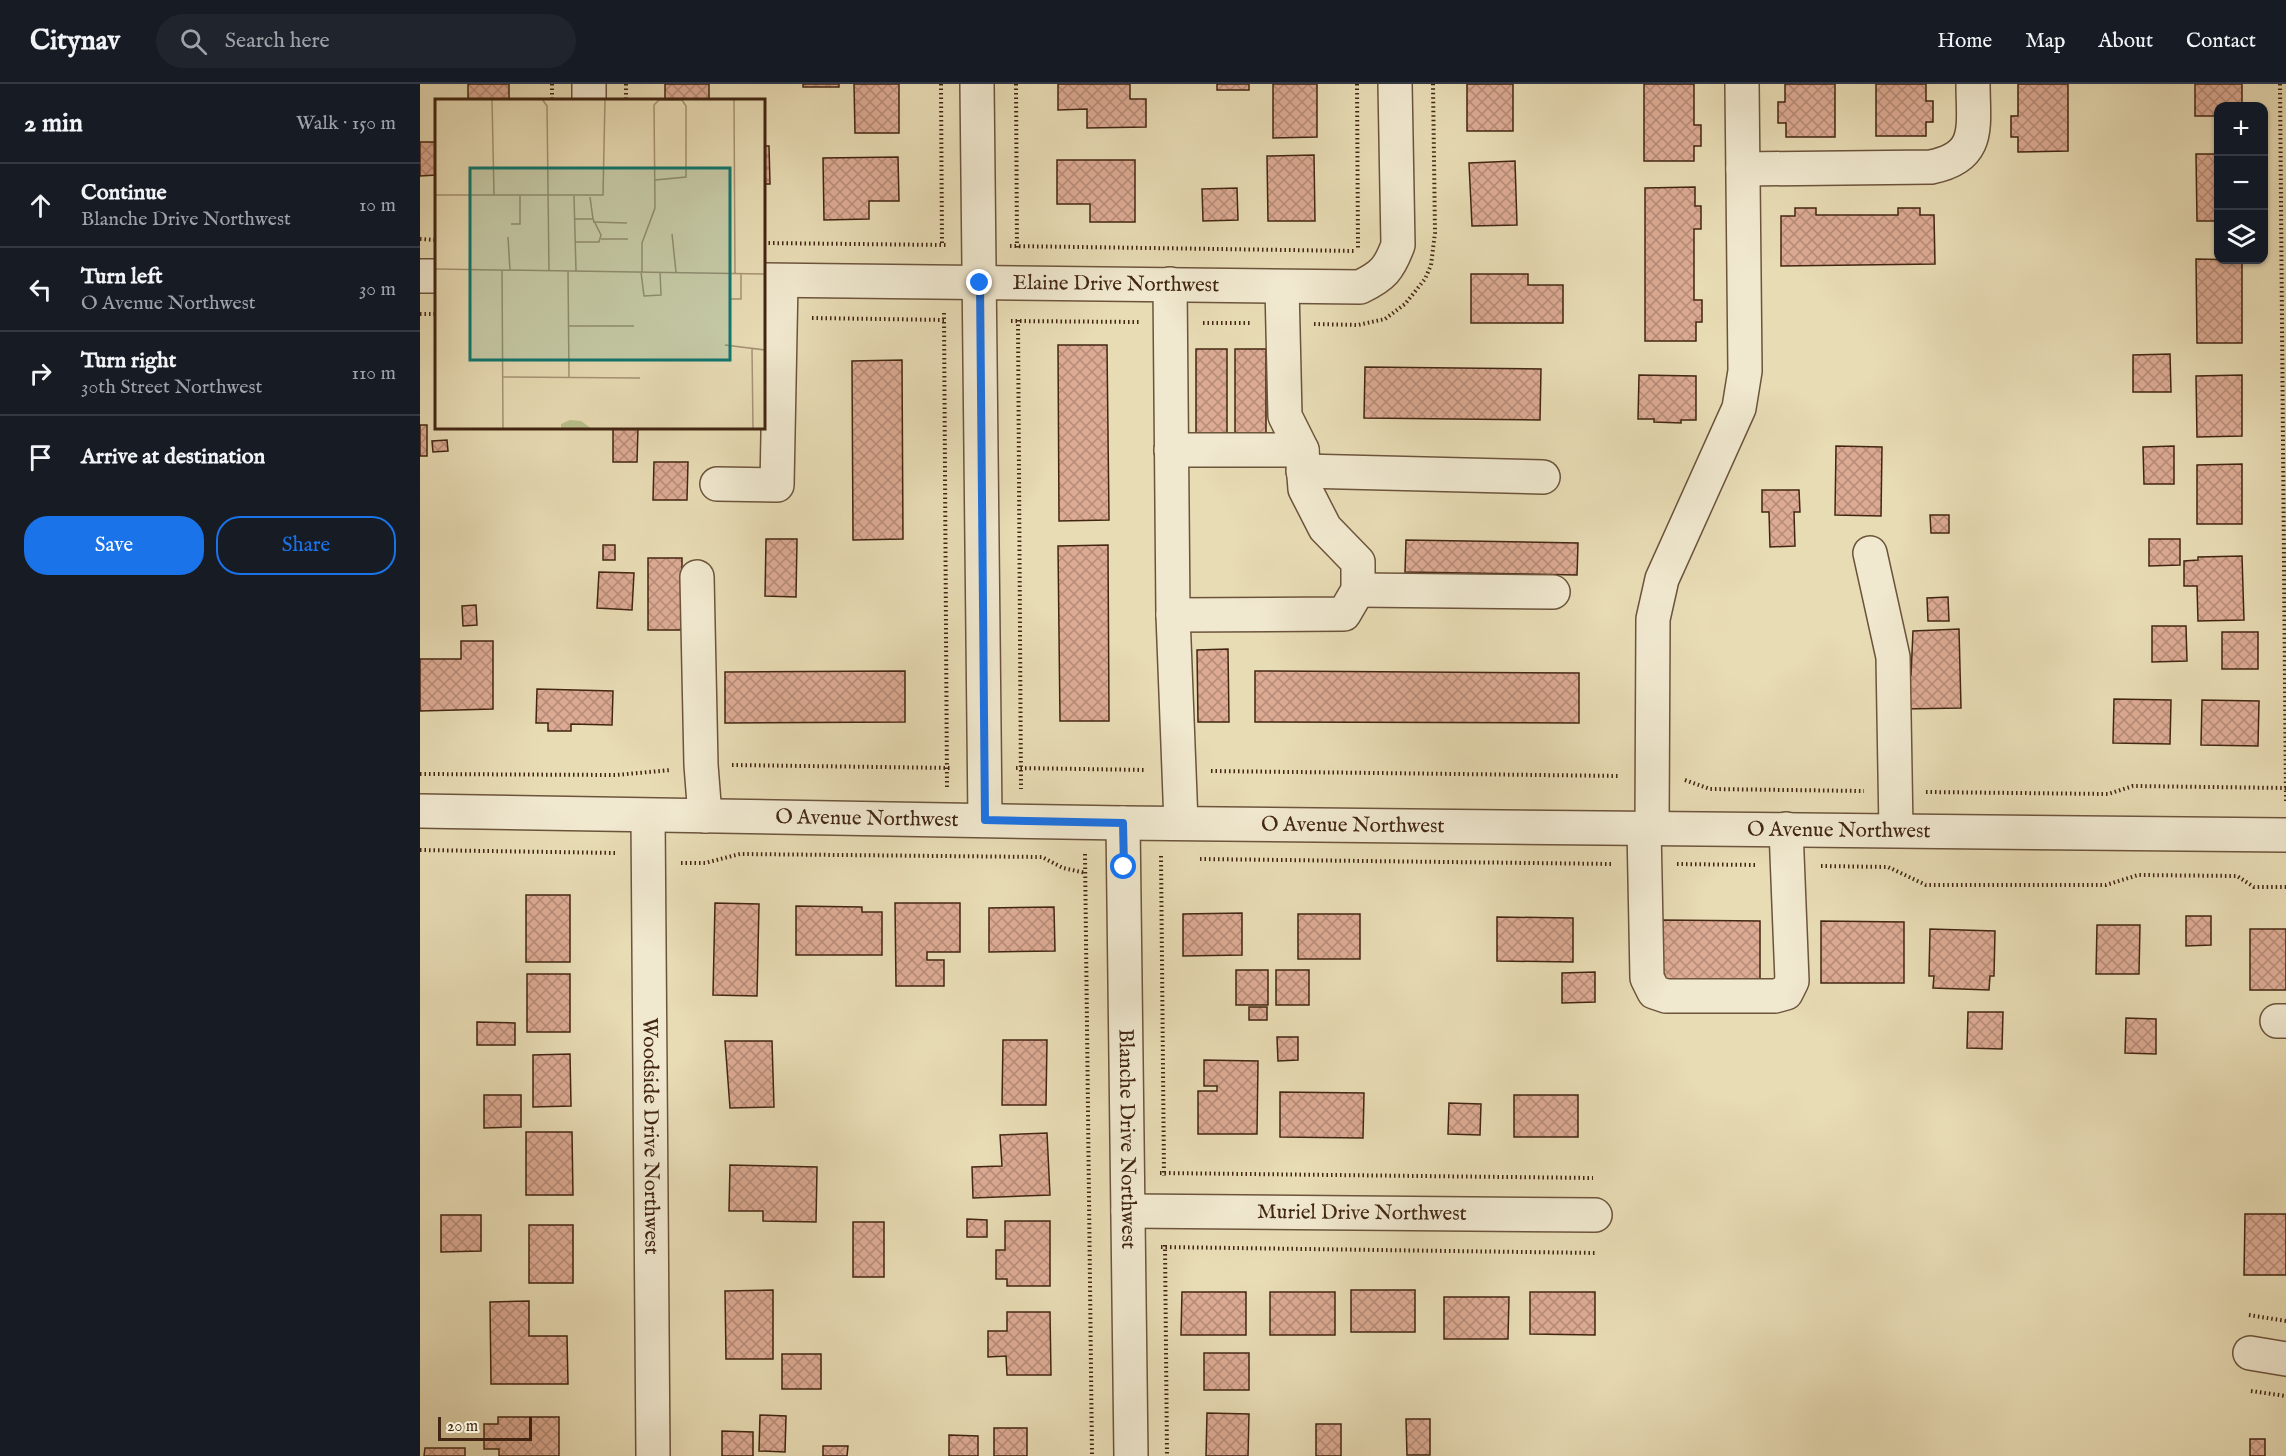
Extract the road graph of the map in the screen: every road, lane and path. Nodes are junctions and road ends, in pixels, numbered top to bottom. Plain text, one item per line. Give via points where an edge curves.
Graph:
1 (588, 84) edge
2 (941, 84) edge
3 (977, 84) edge
4 (1016, 84) edge
5 (1357, 84) edge
6 (1395, 84) edge
7 (1742, 84) edge
8 (1973, 84) edge
9 (2280, 84) edge
10 (589, 99) edge
11 (1743, 169) junction
12 (420, 239) edge
13 (435, 240) edge
14 (765, 243) edge
15 (942, 245) junction
16 (950, 245) dead end
17 (1000, 246) dead end
18 (1017, 246) junction
19 (1358, 251) junction
20 (942, 252) dead end
21 (1018, 254) dead end
22 (1359, 258) dead end
23 (772, 281) edge
24 (980, 283) junction
25 (1170, 284) junction
26 (1282, 287) junction
27 (944, 306) dead end
28 (1018, 314) dead end
29 (781, 318) junction
30 (944, 320) junction
31 (951, 320) dead end
32 (1171, 450) junction
33 (1302, 461) junction
34 (1543, 477) dead end
35 (717, 484) dead end
36 (1870, 553) dead end
37 (697, 577) dead end
38 (1358, 590) junction
39 (1553, 592) dead end
40 (1173, 615) junction
41 (1012, 768) dead end
42 (1021, 768) junction
43 (1179, 771) junction
44 (1621, 776) dead end
45 (1680, 778) dead end
46 (2286, 788) edge
47 (1895, 792) junction
48 (2286, 809) edge
49 (420, 812) edge
50 (648, 816) junction
51 (705, 816) junction
52 (946, 819) junction
53 (985, 820) junction
54 (1021, 820) junction
55 (1085, 822) junction
56 (1123, 823) junction
57 (1171, 823) junction
58 (1648, 828) junction
59 (1786, 829) junction
60 (1896, 830) junction
61 (2286, 835) edge
62 (420, 850) edge
63 (622, 853) dead end
64 (1153, 859) dead end
65 (1161, 859) junction
66 (1173, 859) dead end
67 (1196, 859) dead end
68 (671, 862) dead end
69 (1646, 864) junction
70 (1787, 866) junction
71 (1086, 873) junction
72 (1095, 874) dead end
73 (2286, 887) edge
74 (1156, 1173) dead end
75 (1164, 1173) junction
76 (1593, 1178) dead end
77 (1164, 1182) dead end
78 (1128, 1211) junction
79 (1595, 1215) dead end
80 (1165, 1239) dead end
81 (1157, 1247) dead end
82 (1165, 1247) junction
83 (1595, 1253) dead end
84 (2249, 1315) dead end
85 (2286, 1321) edge
86 (2250, 1353) dead end
87 (2286, 1359) edge
88 (2251, 1391) dead end
89 (2286, 1396) edge
90 (653, 1456) edge
91 (1092, 1456) edge
92 (1131, 1456) edge
93 (1167, 1456) edge

1 - 10 street
2 - 15 path
3 - 24 street
4 - 18 path
5 - 19 path
6 - 26 street, Elaine Drive Northwest via 1398,245 1391,264 1378,278 1360,287
7 - 11 street
8 - 11 street via 1973,131 1967,150 1952,163 1931,167
9 - 46 path
11 - 58 street via 1745,370 1739,408 1662,579 1653,619
12 - 13 path
14 - 15 path
15 - 16 path
15 - 20 path
17 - 18 path
18 - 19 path
18 - 21 path
19 - 22 path
23 - 24 street, Elaine Drive Northwest
23 - 29 street
24 - 25 street, Elaine Drive Northwest
24 - 53 street
25 - 26 street, Elaine Drive Northwest
25 - 32 street
26 - 33 street via 1285,416
27 - 30 path
28 - 42 path
29 - 30 path
29 - 35 street via 777,485
30 - 31 path
30 - 52 path
32 - 33 street
32 - 40 street
33 - 34 street
33 - 38 street via 1305,489 1325,528 1358,562
36 - 47 street via 1893,657
37 - 51 street
38 - 39 street
38 - 40 street via 1344,614
40 - 43 street
41 - 42 path
42 - 43 path
42 - 54 path
43 - 44 path
43 - 57 street
45 - 47 path via 1710,789
46 - 47 path via 2133,786 2108,794
46 - 48 path
47 - 60 street
49 - 50 street, O Avenue Northwest
50 - 51 street, O Avenue Northwest
50 - 90 street, Woodside Drive Northwest
51 - 52 street, O Avenue Northwest
52 - 53 street, O Avenue Northwest
53 - 54 street, O Avenue Northwest
54 - 55 street, O Avenue Northwest
55 - 56 street, O Avenue Northwest
55 - 71 path
56 - 57 street, O Avenue Northwest
56 - 78 street, Blanche Drive Northwest
57 - 58 street, O Avenue Northwest
57 - 65 path
58 - 59 street, O Avenue Northwest
58 - 69 street
59 - 60 street, O Avenue Northwest
59 - 70 street
60 - 61 street, O Avenue Northwest
62 - 63 path
64 - 65 path
65 - 66 path
65 - 75 path
67 - 69 path
68 - 71 path via 705,863 740,854 1042,857 1063,868
69 - 70 path
69 - 70 street via 1647,978 1654,992 1666,996 1786,993 1792,981
70 - 73 path via 1888,867 1926,885 2106,885 2138,874 2237,876 2254,887
71 - 72 path
71 - 91 path
74 - 75 path
75 - 76 path
75 - 77 path
78 - 79 street, Muriel Drive Northwest
78 - 92 street, Blanche Drive Northwest
80 - 82 path
81 - 82 path
82 - 83 path
82 - 93 path
84 - 85 path
86 - 87 street
88 - 89 path

